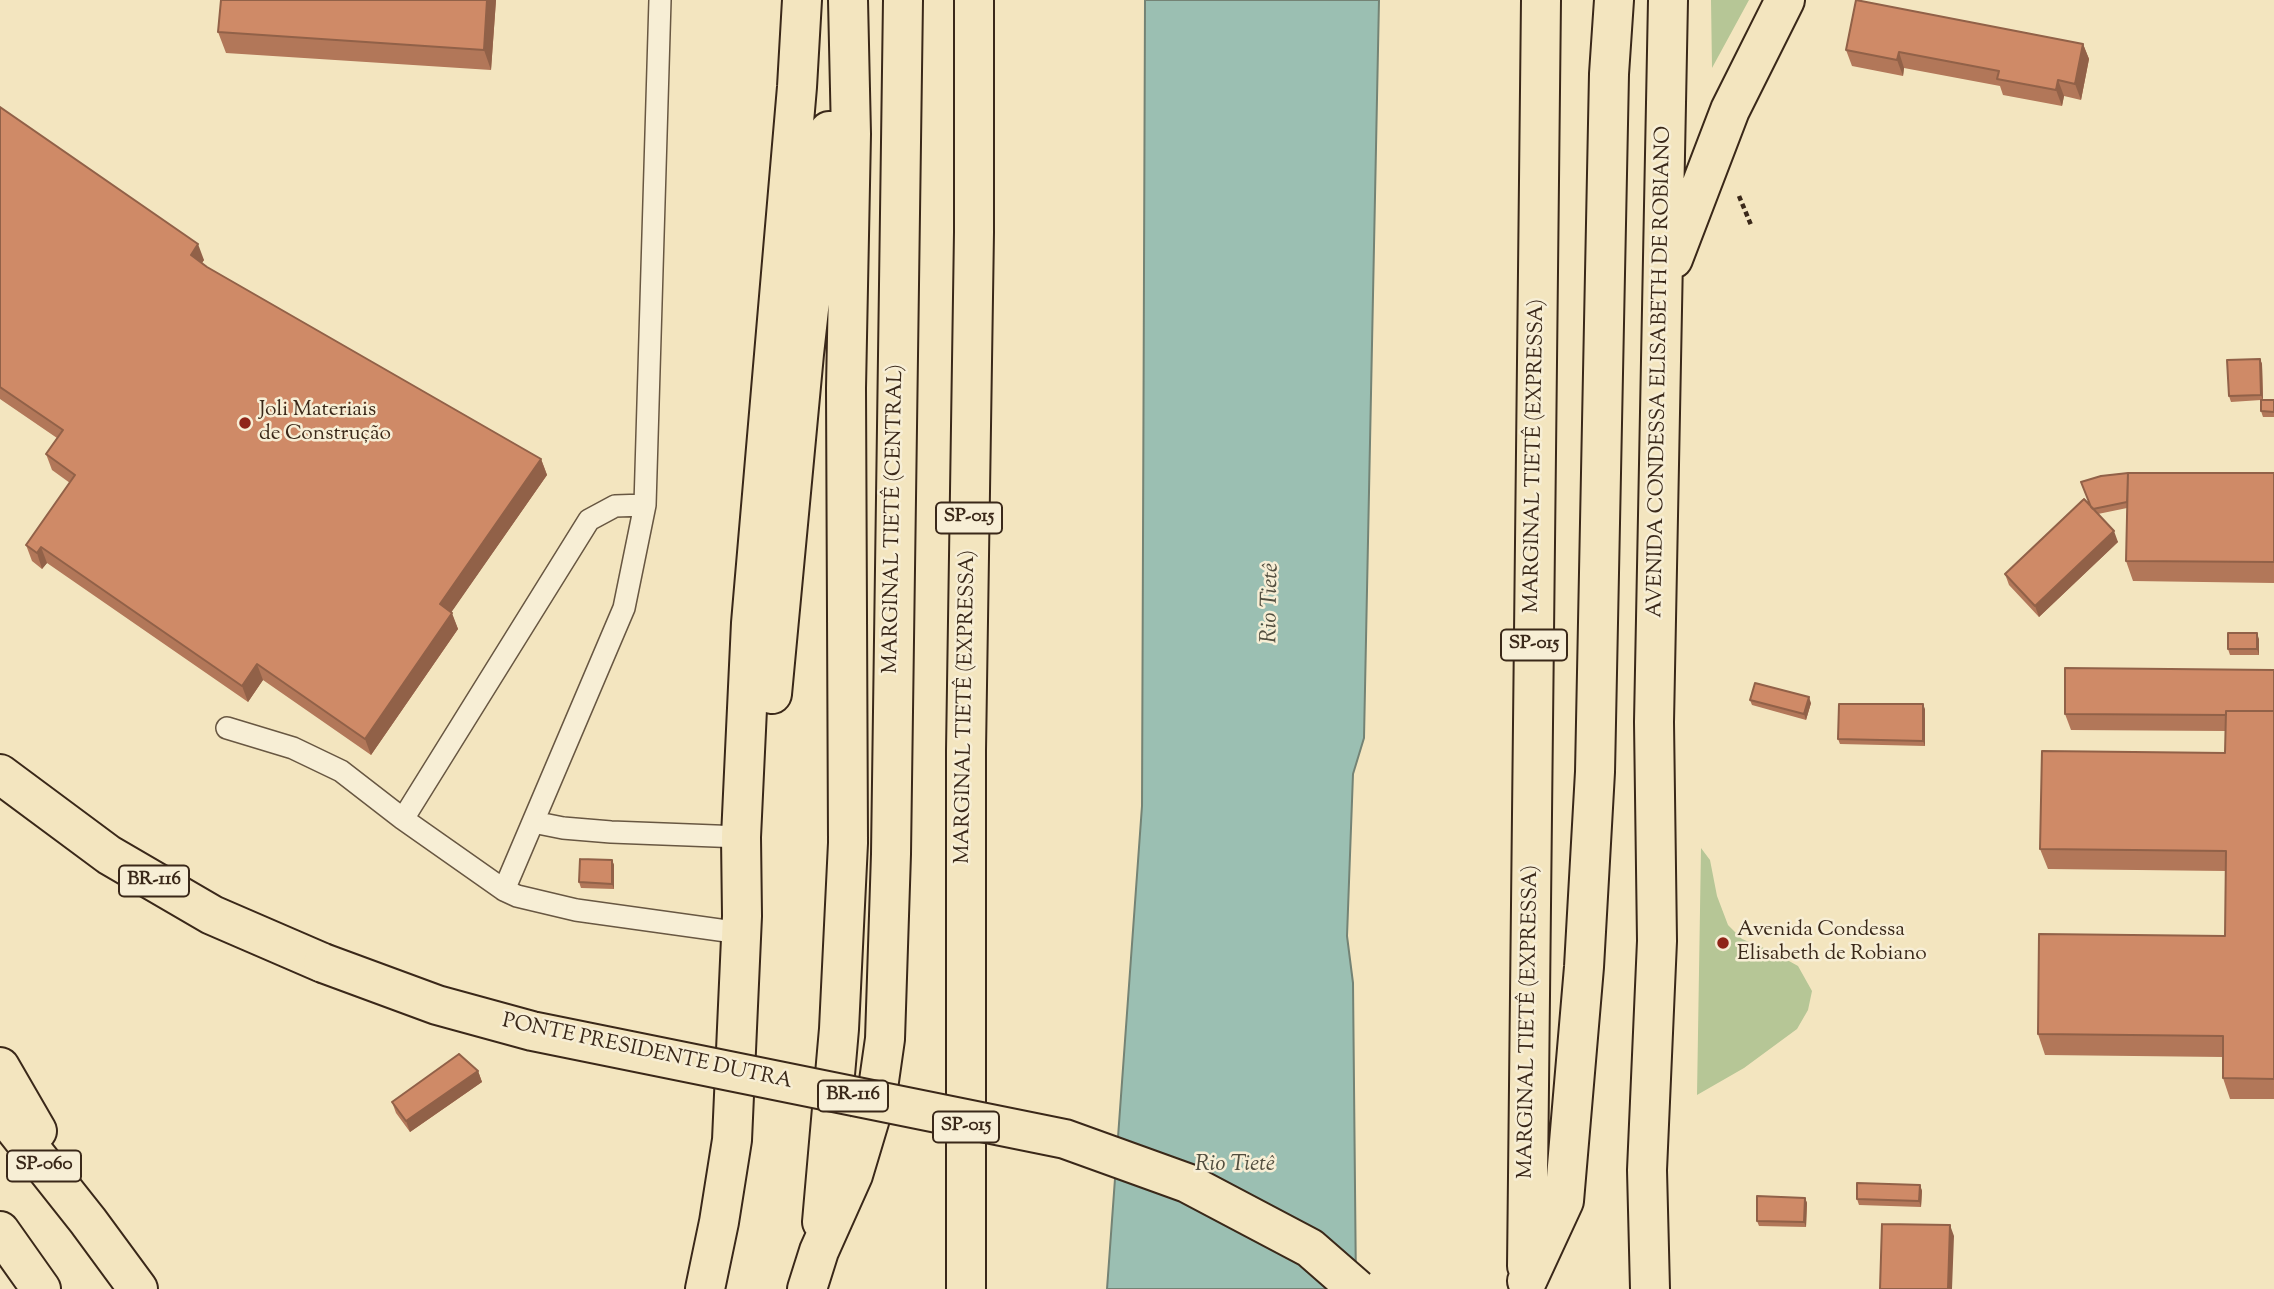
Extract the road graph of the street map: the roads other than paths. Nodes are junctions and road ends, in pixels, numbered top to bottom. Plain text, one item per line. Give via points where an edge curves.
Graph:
1 (660, 0) edge
2 (802, 0) edge
3 (845, 0) edge
4 (903, 0) edge
5 (974, 0) edge
6 (1541, 0) edge
7 (1614, 0) edge
8 (1668, 0) edge
9 (1785, 0) edge
10 (1662, 287) junction
11 (645, 505) junction
12 (227, 728) dead end
13 (0, 774) edge
14 (403, 819) junction
15 (533, 822) junction
16 (741, 837) junction
17 (504, 890) junction
18 (741, 933) junction
19 (0, 1067) edge
20 (0, 1110) edge
21 (88, 1221) junction
22 (0, 1231) edge
23 (819, 1251) junction
24 (1527, 1285) edge
25 (41, 1289) edge
26 (138, 1289) edge
27 (705, 1289) edge
28 (807, 1289) edge
29 (965, 1289) edge
30 (1357, 1289) edge
31 (1650, 1289) edge

1 - 11 lane
2 - 16 highway via 751,623
3 - 16 highway via 804,354 764,793
3 - 23 highway via 851,134 846,388 848,843 839,1029
4 - 23 highway, MARGINAL TIETÊ (CENTRAL) via 885,1039 877,1095 853,1175
5 - 29 highway, MARGINAL TIETÊ (EXPRESSA) / SP-015
6 - 24 highway, MARGINAL TIETÊ (EXPRESSA) / SP-015
7 - 24 highway via 1595,772 1584,967 1564,1201
8 - 10 highway, AVENIDA CONDESSA ELISABETH DE ROBIANO
9 - 10 highway via 1730,110
10 - 31 highway, AVENIDA CONDESSA ELISABETH DE ROBIANO via 1654,722 1657,941 1647,1170
11 - 14 lane via 615,506 589,520
11 - 15 lane via 624,608
12 - 14 lane via 293,748 341,771
13 - 30 highway, PONTE PRESIDENTE DUTRA / BR-116, bridge via 109,855 212,915 323,963 438,1005 532,1031 1065,1139 1188,1183 1310,1248
14 - 17 lane
15 - 16 lane via 611,832
15 - 17 lane
16 - 18 highway
17 - 18 lane via 576,910
18 - 27 highway via 732,1140
19 - 21 highway
20 - 21 highway, SP-060
21 - 26 highway, SP-060
22 - 25 highway
23 - 28 highway

